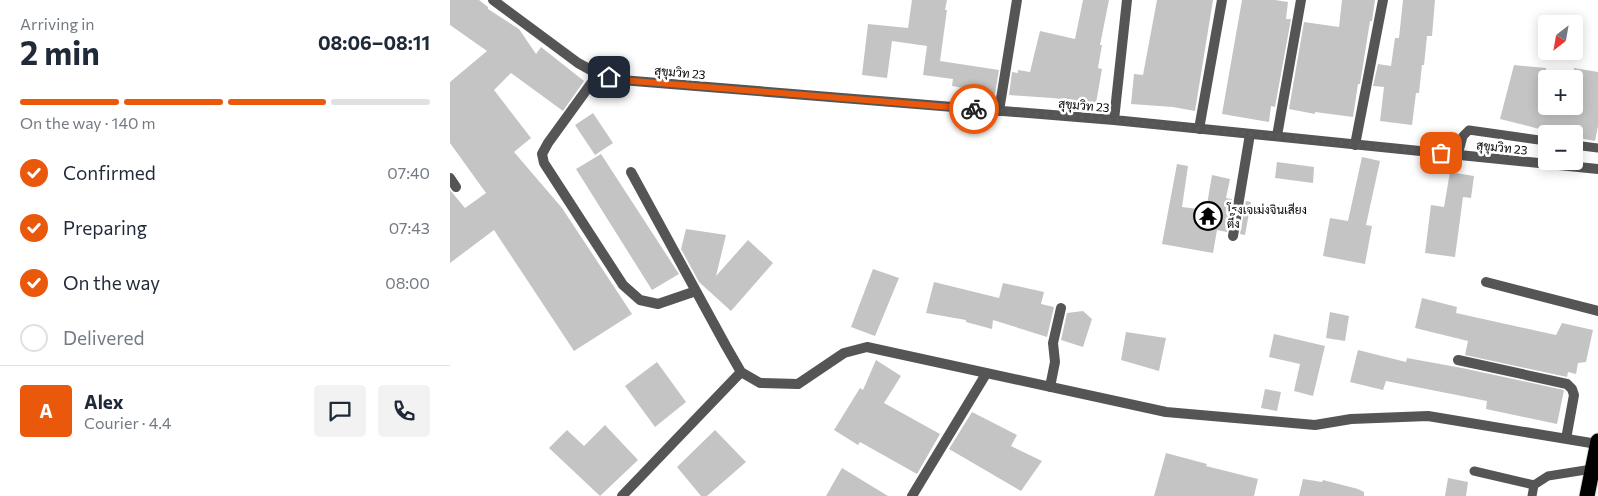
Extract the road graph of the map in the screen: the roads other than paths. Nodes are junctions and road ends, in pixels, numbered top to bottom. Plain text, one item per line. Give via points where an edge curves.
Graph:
1 (493, 0) edge
2 (1017, 0) edge
3 (1127, 0) edge
4 (1222, 0) edge
5 (1301, 0) edge
6 (1383, 0) edge
7 (598, 74) junction
8 (999, 111) junction
9 (1114, 120) junction
10 (1199, 129) junction
11 (1250, 134) junction
12 (1277, 136) junction
13 (1538, 140) edge
14 (1355, 145) junction
15 (1583, 146) edge
16 (1598, 148) edge
17 (1458, 155) junction
18 (1598, 169) edge
19 (631, 172) dead end
20 (450, 178) edge
21 (456, 187) dead end
22 (1233, 236) dead end
23 (1486, 282) dead end
24 (696, 291) junction
25 (1062, 308) dead end
26 (1598, 311) edge
27 (1458, 360) dead end
28 (741, 372) junction
29 (986, 374) junction
30 (1050, 388) junction
31 (1566, 439) junction
32 (1598, 442) edge
33 (1592, 469) junction
34 (1474, 472) dead end
35 (1534, 485) junction
36 (622, 496) edge
37 (912, 496) edge
38 (1532, 496) edge
39 (1587, 496) edge

1 - 7 street, สุขุมวิท 23 via 578,63
2 - 8 street
3 - 9 street
4 - 10 street
5 - 12 street
6 - 14 street
7 - 8 street, สุขุมวิท 23 via 621,80
7 - 24 street via 545,148 542,154 544,163 623,285 640,300 658,304
8 - 9 street, สุขุมวิท 23
9 - 10 street, สุขุมวิท 23
10 - 11 street, สุขุมวิท 23
11 - 12 street, สุขุมวิท 23
11 - 22 street
12 - 14 street, สุขุมวิท 23
13 - 17 lane via 1469,130 1462,136
14 - 17 street, สุขุมวิท 23
15 - 16 lane
17 - 18 street, สุขุมวิท 23
19 - 24 street
20 - 21 street
23 - 26 street
24 - 28 street
25 - 30 street via 1053,343 1055,362
27 - 31 street via 1567,384 1574,395
28 - 29 street via 760,383 798,384 844,353 867,347
28 - 36 street
29 - 30 street
29 - 37 street
30 - 31 street via 1166,412 1316,425 1351,419 1428,416
31 - 32 street
32 - 33 highway
33 - 35 lane via 1548,476
33 - 39 highway
34 - 35 lane
35 - 38 lane

